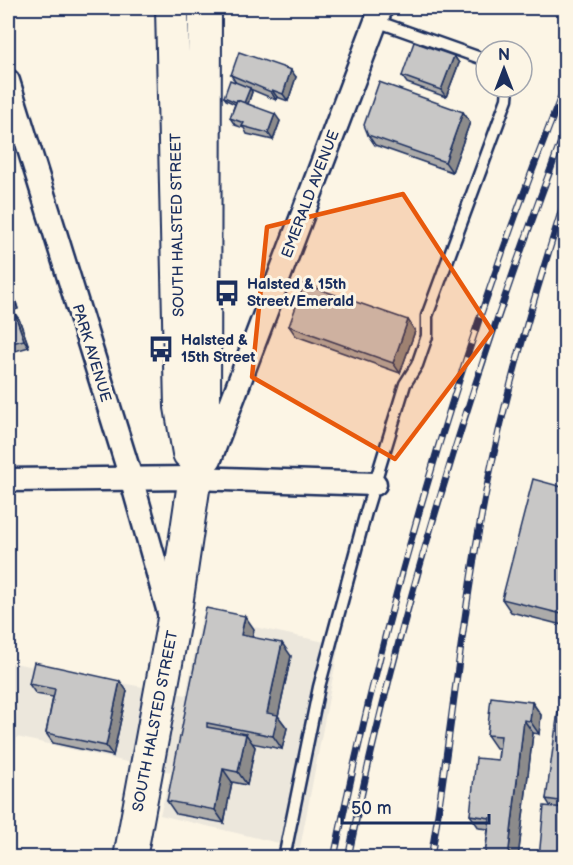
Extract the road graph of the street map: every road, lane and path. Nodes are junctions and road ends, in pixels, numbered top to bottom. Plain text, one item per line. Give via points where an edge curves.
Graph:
1 (172, 8) edge
2 (205, 8) edge
3 (379, 14) edge
4 (474, 55) edge
5 (8, 81) edge
6 (507, 99) edge
7 (131, 478) junction
8 (193, 478) junction
9 (8, 480) edge
10 (375, 484) junction
11 (173, 625) junction
12 (130, 858) edge
13 (284, 858) edge

1 - 8 street, SOUTH HALSTED STREET via 181,407
2 - 8 street, SOUTH HALSTED STREET via 212,96 204,415
3 - 4 lane
3 - 8 street, EMERALD AVENUE via 210,459
5 - 7 street, PARK AVENUE
6 - 10 lane via 427,316 427,336 405,384
7 - 8 street
7 - 9 street
7 - 11 street, PARK AVENUE
8 - 10 street
8 - 11 street, SOUTH HALSTED STREET
10 - 13 lane via 319,687
11 - 12 street, SOUTH HALSTED STREET

